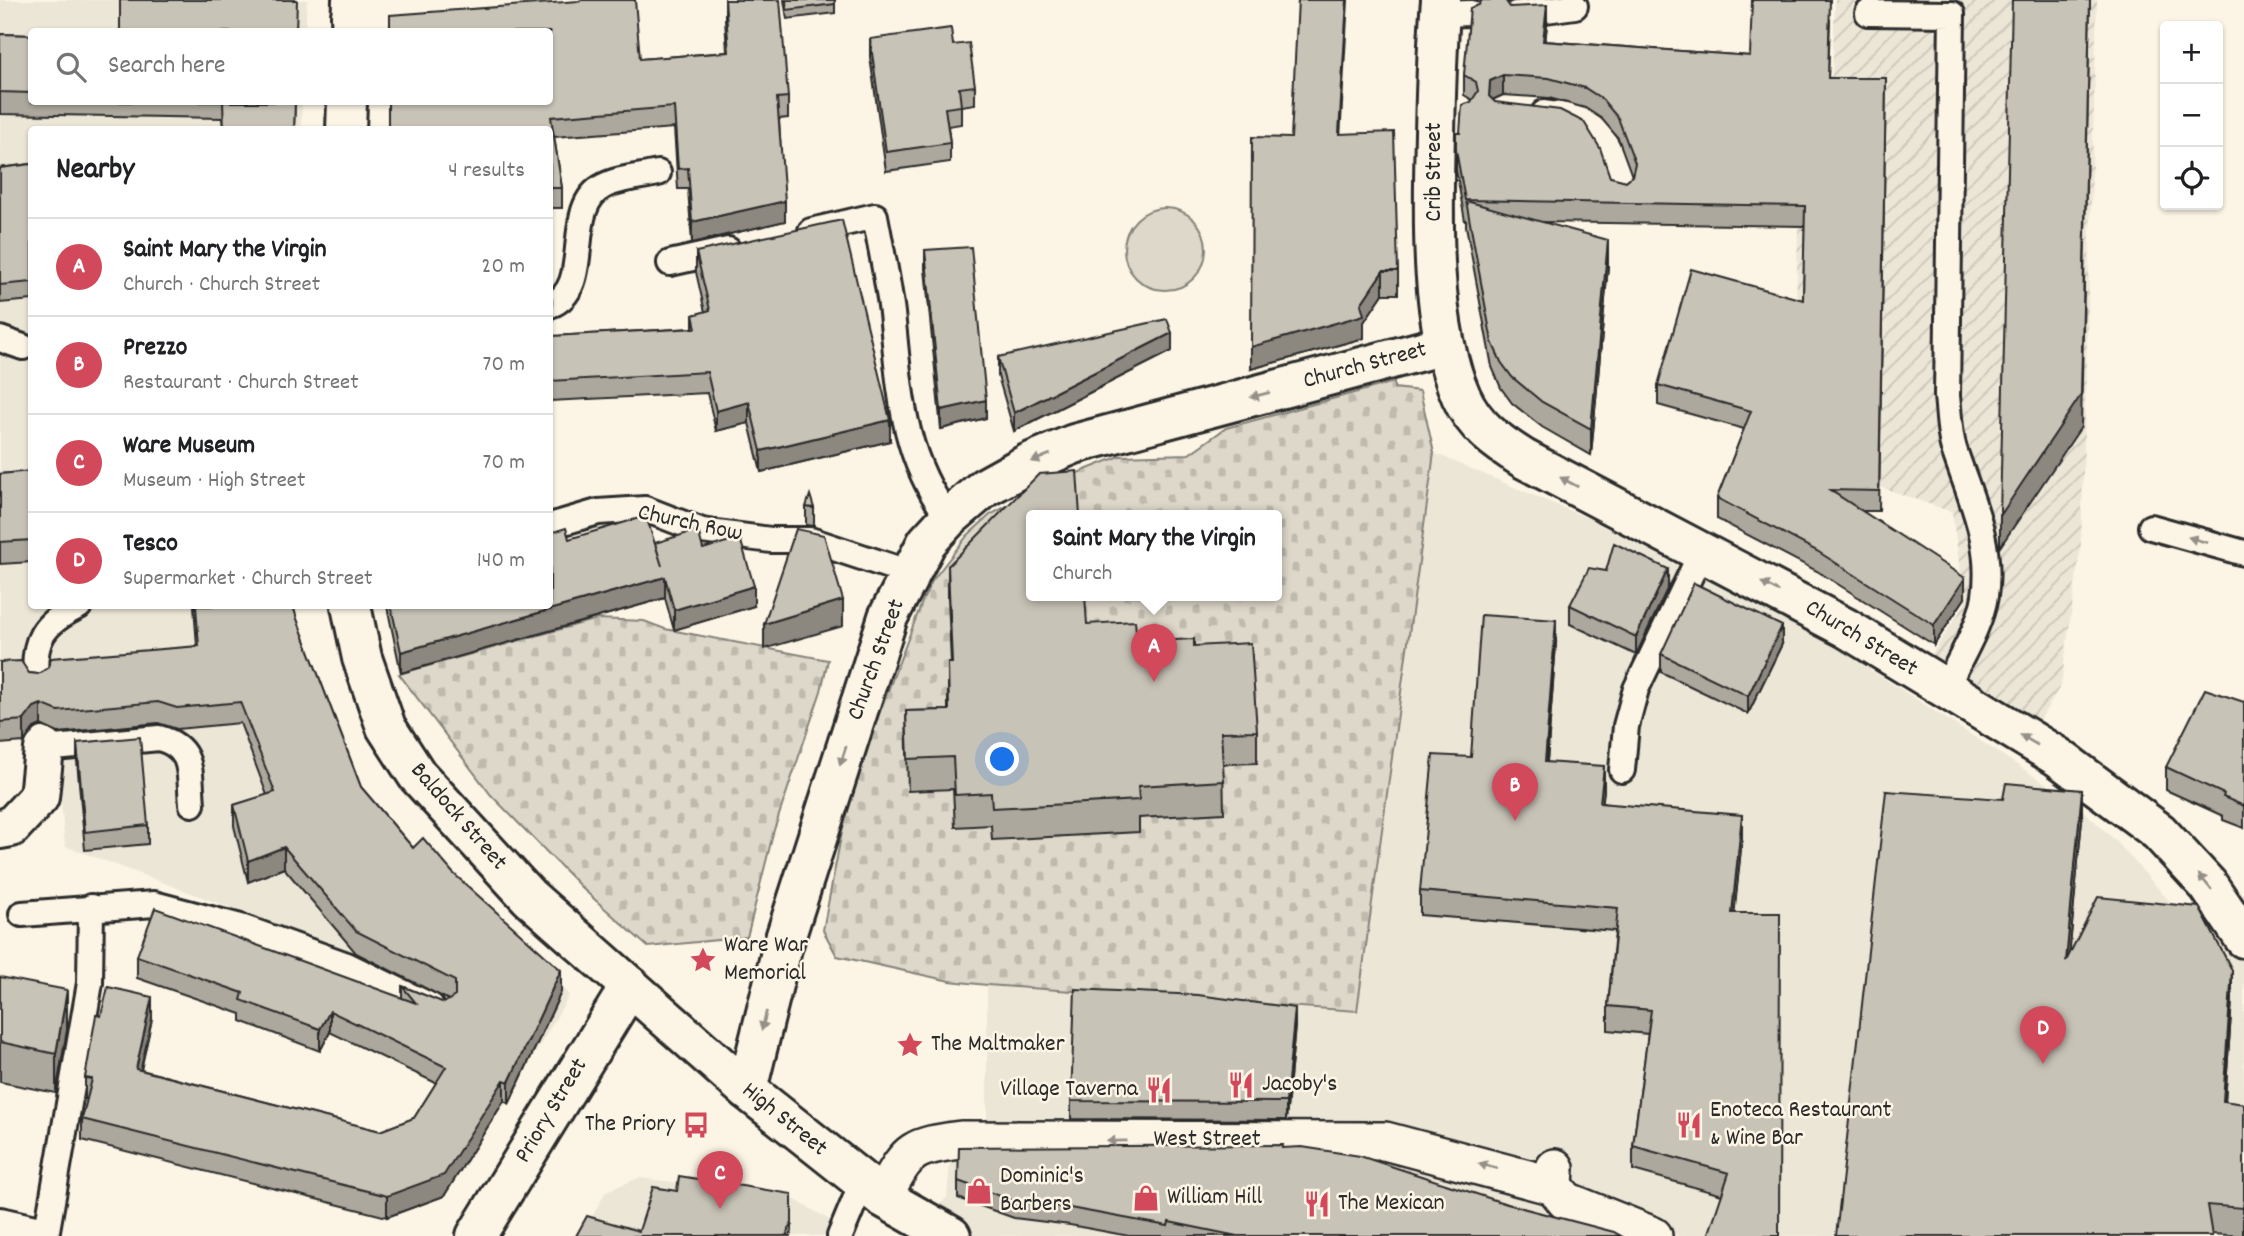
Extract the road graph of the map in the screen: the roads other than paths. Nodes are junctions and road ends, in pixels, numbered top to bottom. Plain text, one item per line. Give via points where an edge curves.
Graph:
1 (576, 0) edge
2 (1575, 6) dead end
3 (1450, 9) edge
4 (1868, 13) dead end
5 (1516, 14) edge
6 (351, 16) edge
7 (347, 105) edge
8 (1525, 111) edge
9 (346, 126) edge
10 (658, 173) dead end
11 (1621, 187) edge
12 (786, 237) edge
13 (747, 245) edge
14 (670, 263) dead end
15 (553, 303) edge
16 (1444, 345) junction
17 (949, 518) junction
18 (553, 525) edge
19 (2151, 527) dead end
20 (1702, 551) junction
21 (2244, 553) edge
22 (911, 573) junction
23 (72, 609) edge
24 (352, 609) edge
25 (36, 681) edge
26 (1945, 690) junction
27 (43, 745) joint
28 (1622, 771) dead end
29 (192, 804) dead end
30 (0, 829) edge
31 (92, 907) junction
32 (22, 914) dead end
33 (2244, 938) edge
34 (630, 986) junction
35 (442, 1010) edge
36 (747, 1090) junction
37 (872, 1190) junction
38 (0, 1227) edge
39 (39, 1236) edge
40 (46, 1236) edge
41 (476, 1236) edge
42 (840, 1236) edge
43 (951, 1236) edge
44 (1653, 1236) edge

1 - 6 street
2 - 5 lane
3 - 16 street, Crib Street via 1449,109 1433,202
4 - 26 lane via 1952,14 1947,396 1953,447 1977,507 1987,569 1979,618
7 - 9 street
8 - 11 lane via 1582,120 1615,159
10 - 15 lane via 604,186 593,196 585,209 570,287
12 - 17 lane via 876,216 898,391 927,489
13 - 14 lane
16 -> 17 street, Church Street via 1074,444 995,482
20 -> 16 street, Church Street via 1488,436 1461,397
17 - 22 street, Church Street via 927,542
18 - 22 lane, Church Row via 598,512 645,509 702,531 810,540
21 -> 19 lane
26 -> 20 street, Church Street via 1846,628
20 - 28 lane via 1636,689 1626,726
22 -> 36 street, Church Street via 888,617 787,934
23 - 25 lane via 44,629 36,647
24 - 34 street, Baldock Street via 362,659 386,727 417,775 529,897
33 -> 26 street, Church Street via 2208,885 2159,832 2057,757
27 - 29 lane via 159,737 176,742 187,757
27 - 30 street via 39,797 11,827
31 - 32 lane
31 - 35 lane via 154,904 240,927 347,965
31 - 40 lane via 90,983
34 - 36 street, High Street
34 - 41 street, Priory Street
36 - 37 street, High Street
37 - 42 lane
37 - 43 street, High Street
44 -> 37 street, West Street via 1576,1207 1566,1201 1554,1177 1385,1141 961,1140 915,1148
38 - 39 street

